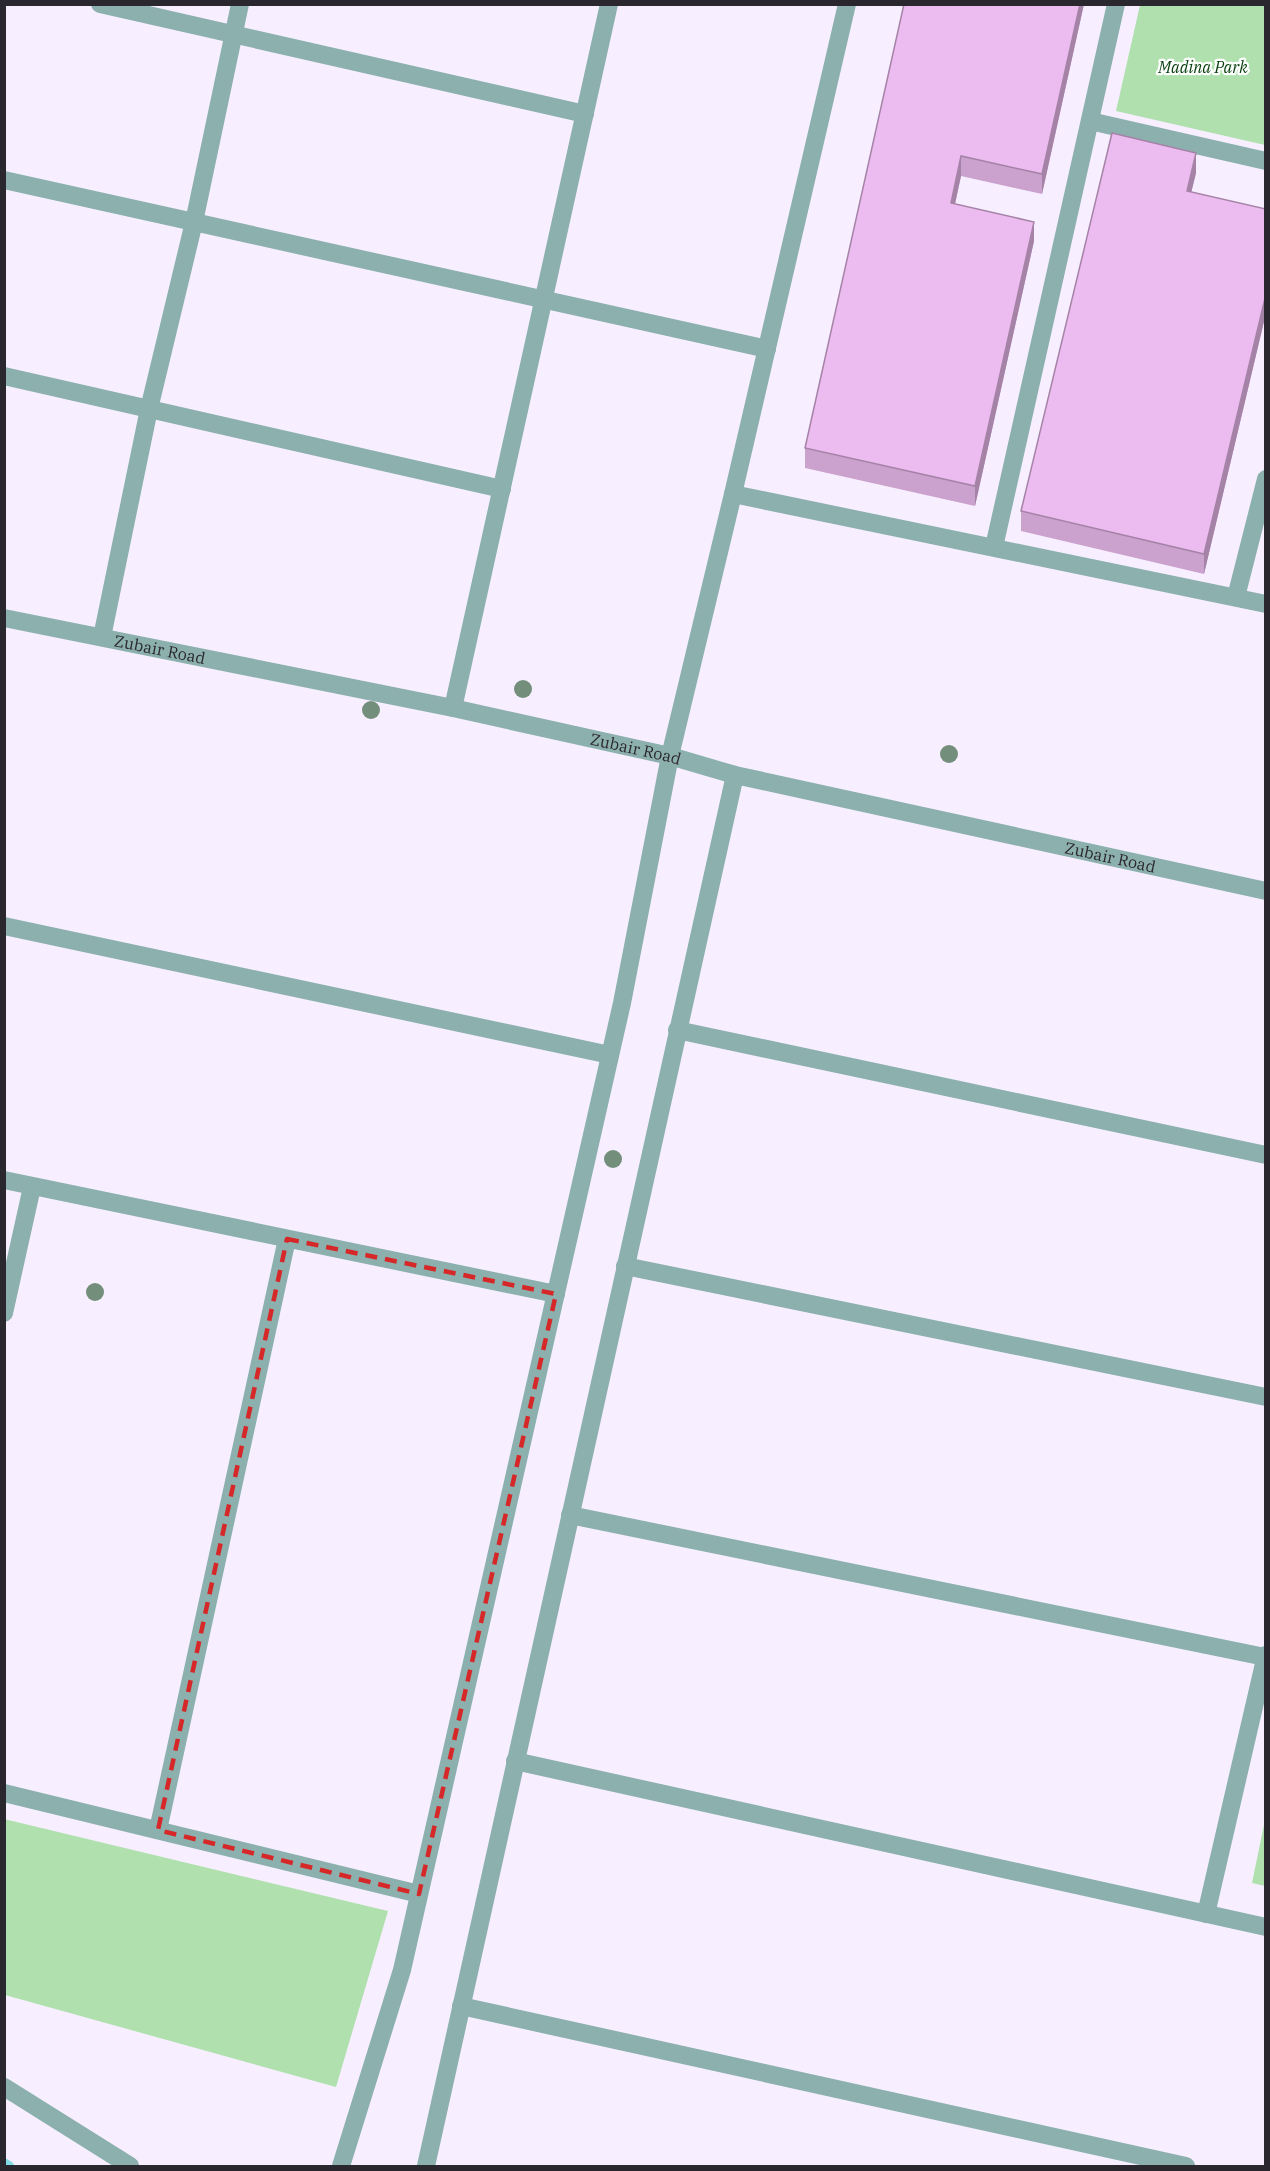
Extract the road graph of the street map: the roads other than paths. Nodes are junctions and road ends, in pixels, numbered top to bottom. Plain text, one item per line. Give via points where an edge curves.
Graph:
1 (100, 4) edge
2 (240, 4) edge
3 (609, 4) edge
4 (847, 4) edge
5 (1116, 4) edge
6 (234, 34) junction
7 (585, 114) junction
8 (1090, 122) junction
9 (1266, 161) edge
10 (4, 180) edge
11 (194, 222) junction
12 (544, 299) junction
13 (767, 349) junction
14 (4, 376) edge
15 (149, 409) junction
16 (1266, 479) edge
17 (502, 489) junction
18 (733, 495) junction
19 (994, 547) junction
20 (1236, 597) junction
21 (1266, 604) edge
22 (4, 618) edge
23 (102, 637) junction
24 (453, 708) junction
25 (670, 756) junction
26 (735, 775) junction
27 (1266, 891) edge
28 (4, 926) edge
29 (677, 1030) junction
30 (610, 1055) junction
31 (1266, 1155) edge
32 (4, 1180) edge
33 (32, 1187) junction
34 (287, 1239) junction
35 (625, 1266) junction
36 (556, 1294) junction
37 (4, 1313) edge
38 (1266, 1397) edge
39 (570, 1515) junction
40 (1265, 1656) edge
41 (515, 1761) junction
42 (4, 1794) edge
43 (158, 1830) junction
44 (419, 1894) junction
45 (1206, 1914) junction
46 (1266, 1927) edge
47 (461, 2006) junction
48 (4, 2087) edge
49 (110, 2161) edge
50 (130, 2166) edge
51 (341, 2166) edge
52 (426, 2166) edge
53 (1186, 2166) edge

1 - 6 street
2 - 6 street
3 - 7 street
4 - 13 street
5 - 8 street
6 - 7 street
6 - 11 street
7 - 12 street
8 - 9 street
8 - 19 street
10 - 11 street
11 - 12 street
11 - 15 street
12 - 13 street
12 - 17 street
13 - 18 street
14 - 15 street
15 - 17 street
15 - 23 street
16 - 20 street
17 - 24 street
18 - 19 street
18 - 25 street
19 - 20 street
20 - 21 street
22 - 23 street, Zubair Road
23 - 24 street, Zubair Road
24 - 25 street, Zubair Road
25 - 26 street, Zubair Road
25 - 30 street
26 - 27 street, Zubair Road
26 - 29 street
28 - 30 street
29 - 31 street
29 - 35 street
30 - 36 street
32 - 33 street
33 - 34 street
33 - 37 street
34 - 36 street
34 - 43 street
35 - 38 street
35 - 39 street
36 - 44 street
39 - 40 street
39 - 41 street
40 - 45 street
41 - 45 street
41 - 47 street
42 - 43 street
43 - 44 street
44 - 51 street via 402,1970
45 - 46 street
47 - 52 street
47 - 53 street
48 - 49 street
49 - 50 street

